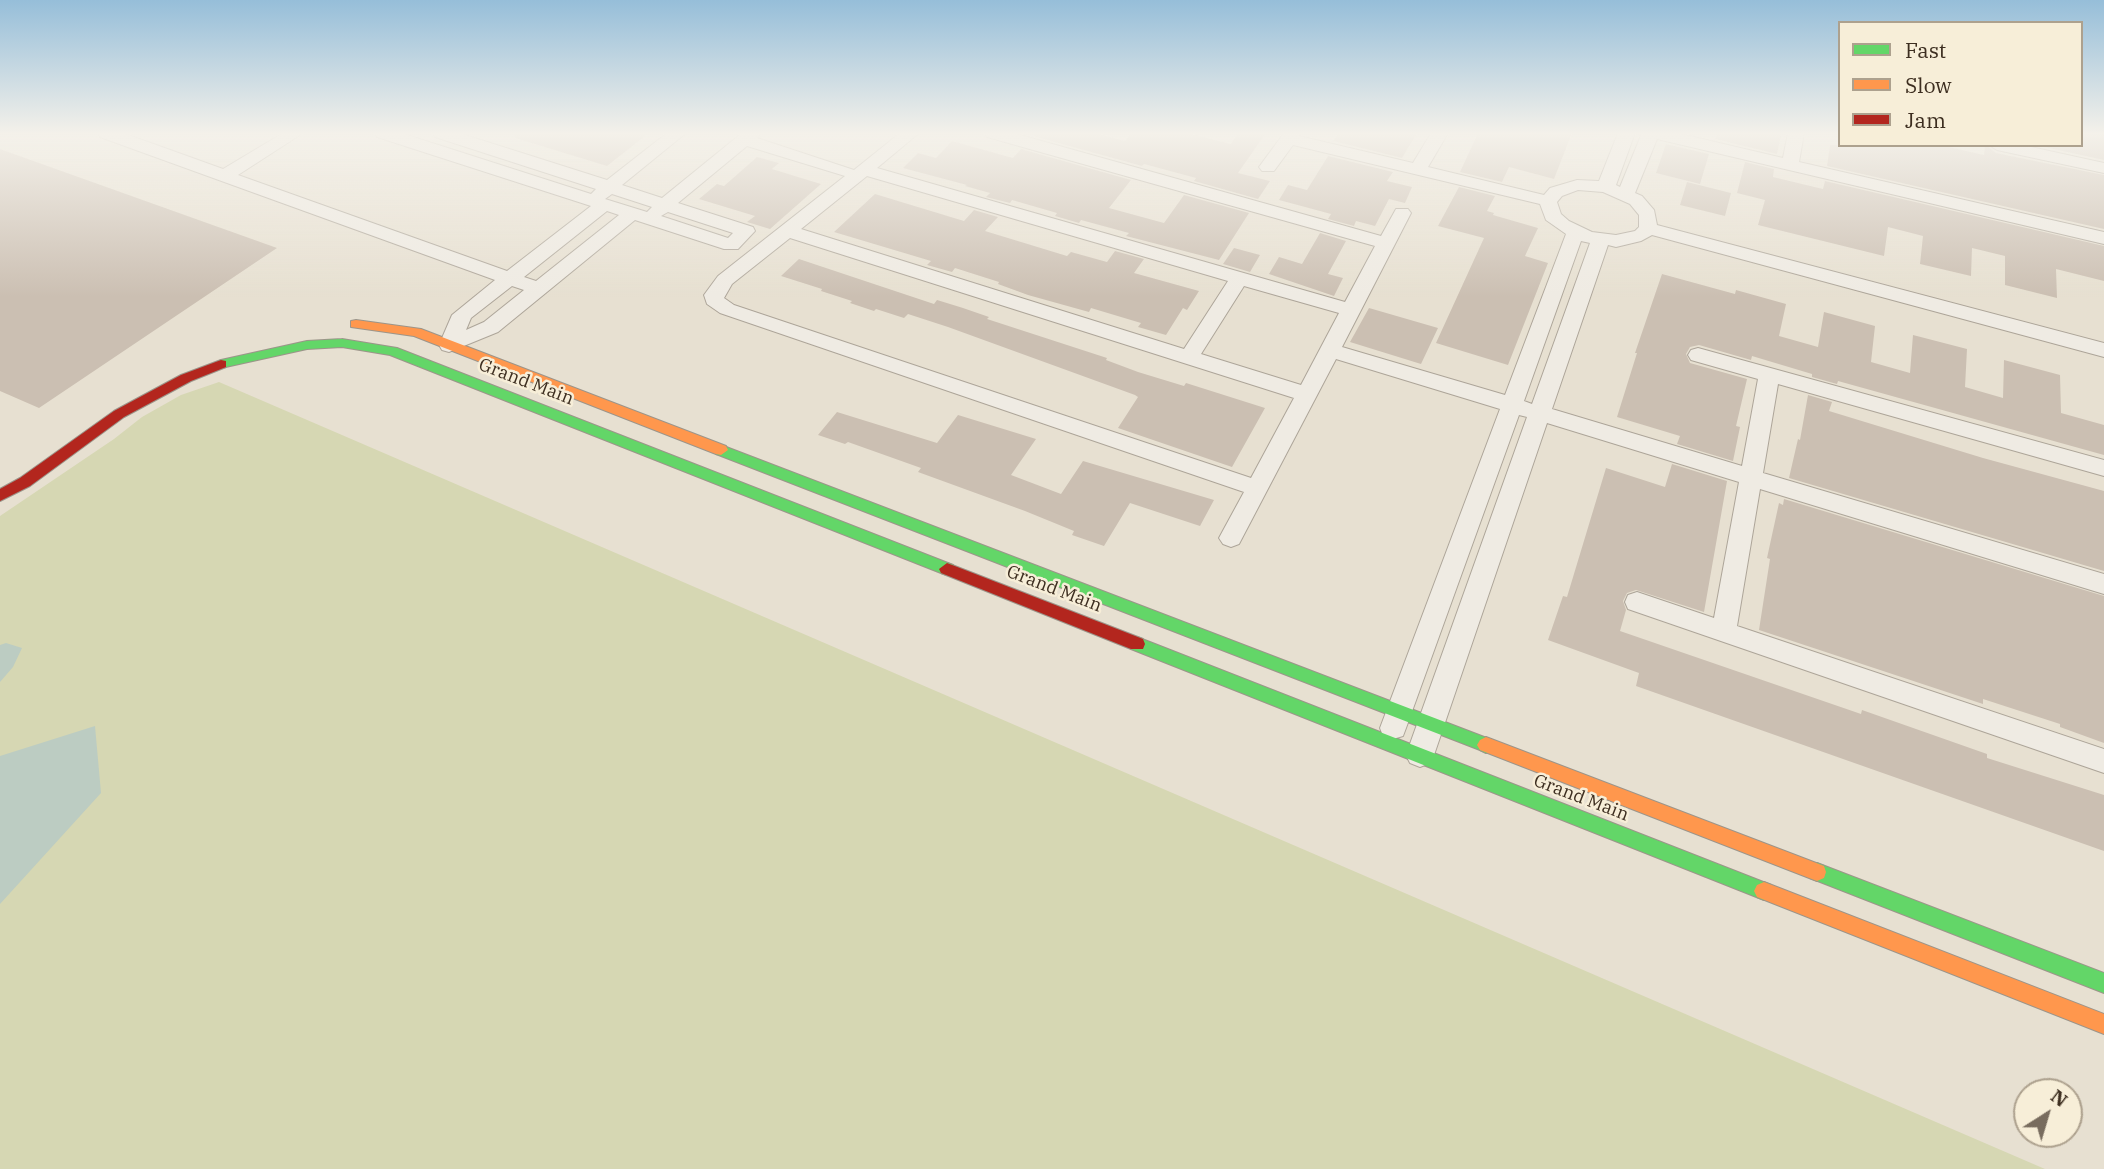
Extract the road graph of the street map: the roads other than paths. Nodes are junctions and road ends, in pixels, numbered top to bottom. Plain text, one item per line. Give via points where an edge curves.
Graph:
1 (256, 188) edge
2 (566, 188) edge
3 (575, 188) edge
4 (613, 188) edge
5 (686, 188) edge
6 (836, 188) edge
7 (915, 188) edge
8 (1188, 188) edge
9 (1492, 188) edge
10 (1564, 188) edge
11 (1608, 188) edge
12 (1629, 188) edge
13 (1890, 188) edge
14 (1626, 194) junction
15 (601, 198) junction
16 (1548, 201) junction
17 (665, 205) junction
18 (1402, 213) dead end
19 (639, 217) junction
20 (1648, 221) junction
21 (788, 230) junction
22 (1575, 233) junction
23 (2104, 238) edge
24 (1601, 240) junction
25 (1386, 243) junction
26 (1240, 277) junction
27 (510, 278) junction
28 (539, 289) junction
29 (1350, 310) junction
30 (341, 323) dead end
31 (2104, 334) edge
32 (449, 345) junction
33 (1330, 350) junction
34 (2104, 350) edge
35 (1698, 355) dead end
36 (1189, 357) junction
37 (426, 364) junction
38 (1769, 375) junction
39 (1306, 394) junction
40 (1513, 406) junction
41 (1541, 414) junction
42 (2104, 468) edge
43 (1751, 476) junction
44 (1256, 488) junction
45 (0, 496) edge
46 (1231, 538) dead end
47 (2104, 584) edge
48 (1637, 602) dead end
49 (1432, 622) junction
50 (1724, 631) junction
51 (1464, 633) junction
52 (1399, 711) junction
53 (1431, 724) junction
54 (1387, 741) junction
55 (1420, 755) junction
56 (2104, 761) edge
57 (2104, 983) edge
58 (2104, 1024) edge

1 - 27 street
2 - 15 street
3 - 15 street
4 - 15 street
5 - 17 street
6 - 21 street
7 - 26 street
8 - 25 street
9 - 16 street
10 - 16 street
11 - 14 street
12 - 14 street
13 - 23 street
14 - 20 street via 1644,207
15 - 17 street
15 - 19 street
15 - 27 street
16 - 22 street via 1552,216
17 - 19 street
17 - 19 street via 746,231 731,245
18 - 25 street
19 - 28 street
20 - 24 street via 1630,239
20 - 31 street
20 - 34 street
21 - 36 street
21 - 44 street via 725,280 714,300 727,309
22 - 24 street
22 - 40 street
24 - 41 street
25 - 29 street
26 - 29 street
26 - 36 street
27 - 28 street
27 - 32 street via 462,315
28 - 32 street via 491,327
29 - 33 street
30 - 32 street, Grand Main via 416,332
32 - 37 street
32 - 52 street, Grand Main
33 - 39 street
33 - 40 street
35 - 38 street
36 - 39 street
37 - 45 street, Grand Main via 392,351 342,343 275,350 224,363 119,414
37 - 54 street, Grand Main
38 - 42 street
38 - 43 street
39 - 44 street
40 - 41 street
40 - 49 street
41 - 43 street
41 - 51 street
43 - 47 street
43 - 50 street
44 - 46 street
48 - 50 street
49 - 51 street
49 - 52 street
50 - 56 street
51 - 53 street
52 - 53 street, Grand Main
52 - 54 street
53 - 55 street
53 - 57 street, Grand Main
54 - 55 street, Grand Main
55 - 58 street, Grand Main

